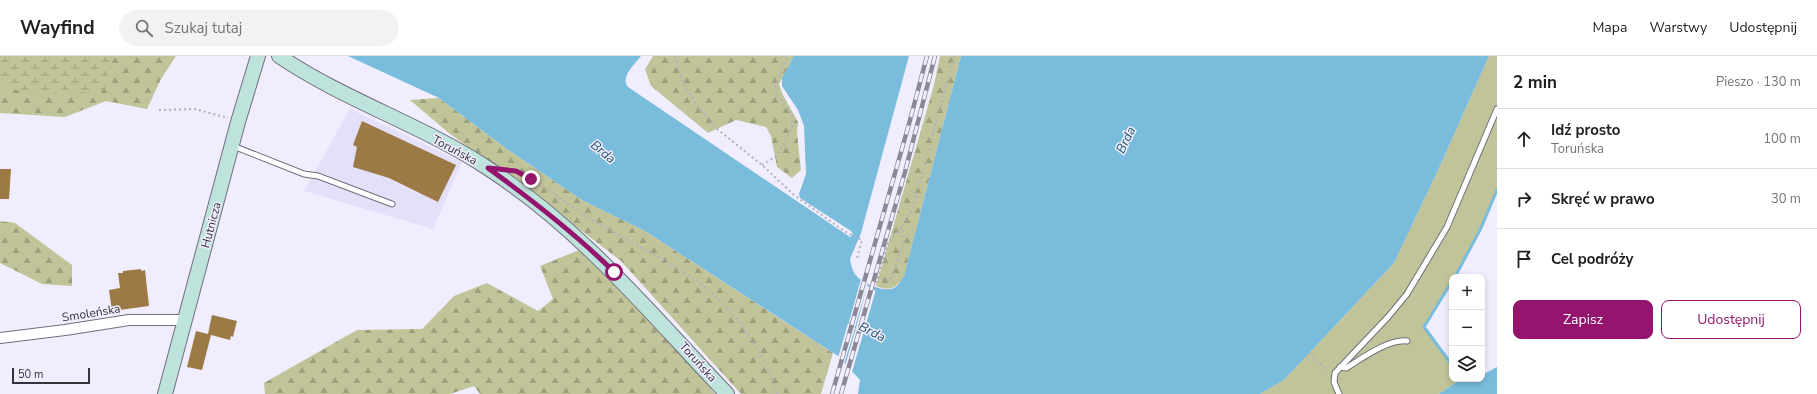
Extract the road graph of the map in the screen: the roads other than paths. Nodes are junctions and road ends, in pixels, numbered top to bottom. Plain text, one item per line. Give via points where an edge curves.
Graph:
1 (258, 56) edge
2 (279, 56) edge
3 (1497, 109) edge
4 (232, 145) junction
5 (392, 204) dead end
6 (186, 320) junction
7 (0, 338) edge
8 (1407, 341) dead end
9 (1340, 367) junction
10 (165, 394) edge
11 (727, 394) edge
12 (1339, 394) edge

1 - 4 street, Hutnicza
2 - 11 street, Toruńska via 342,93 465,153 516,188 569,230 609,267
3 - 9 lane via 1446,227 1407,294
4 - 5 lane via 304,174 318,176
4 - 6 street, Hutnicza
6 - 7 street, Smoleńska via 129,320
6 - 10 street, Hutnicza
8 - 9 lane via 1389,345 1346,368
9 - 12 lane via 1334,378

